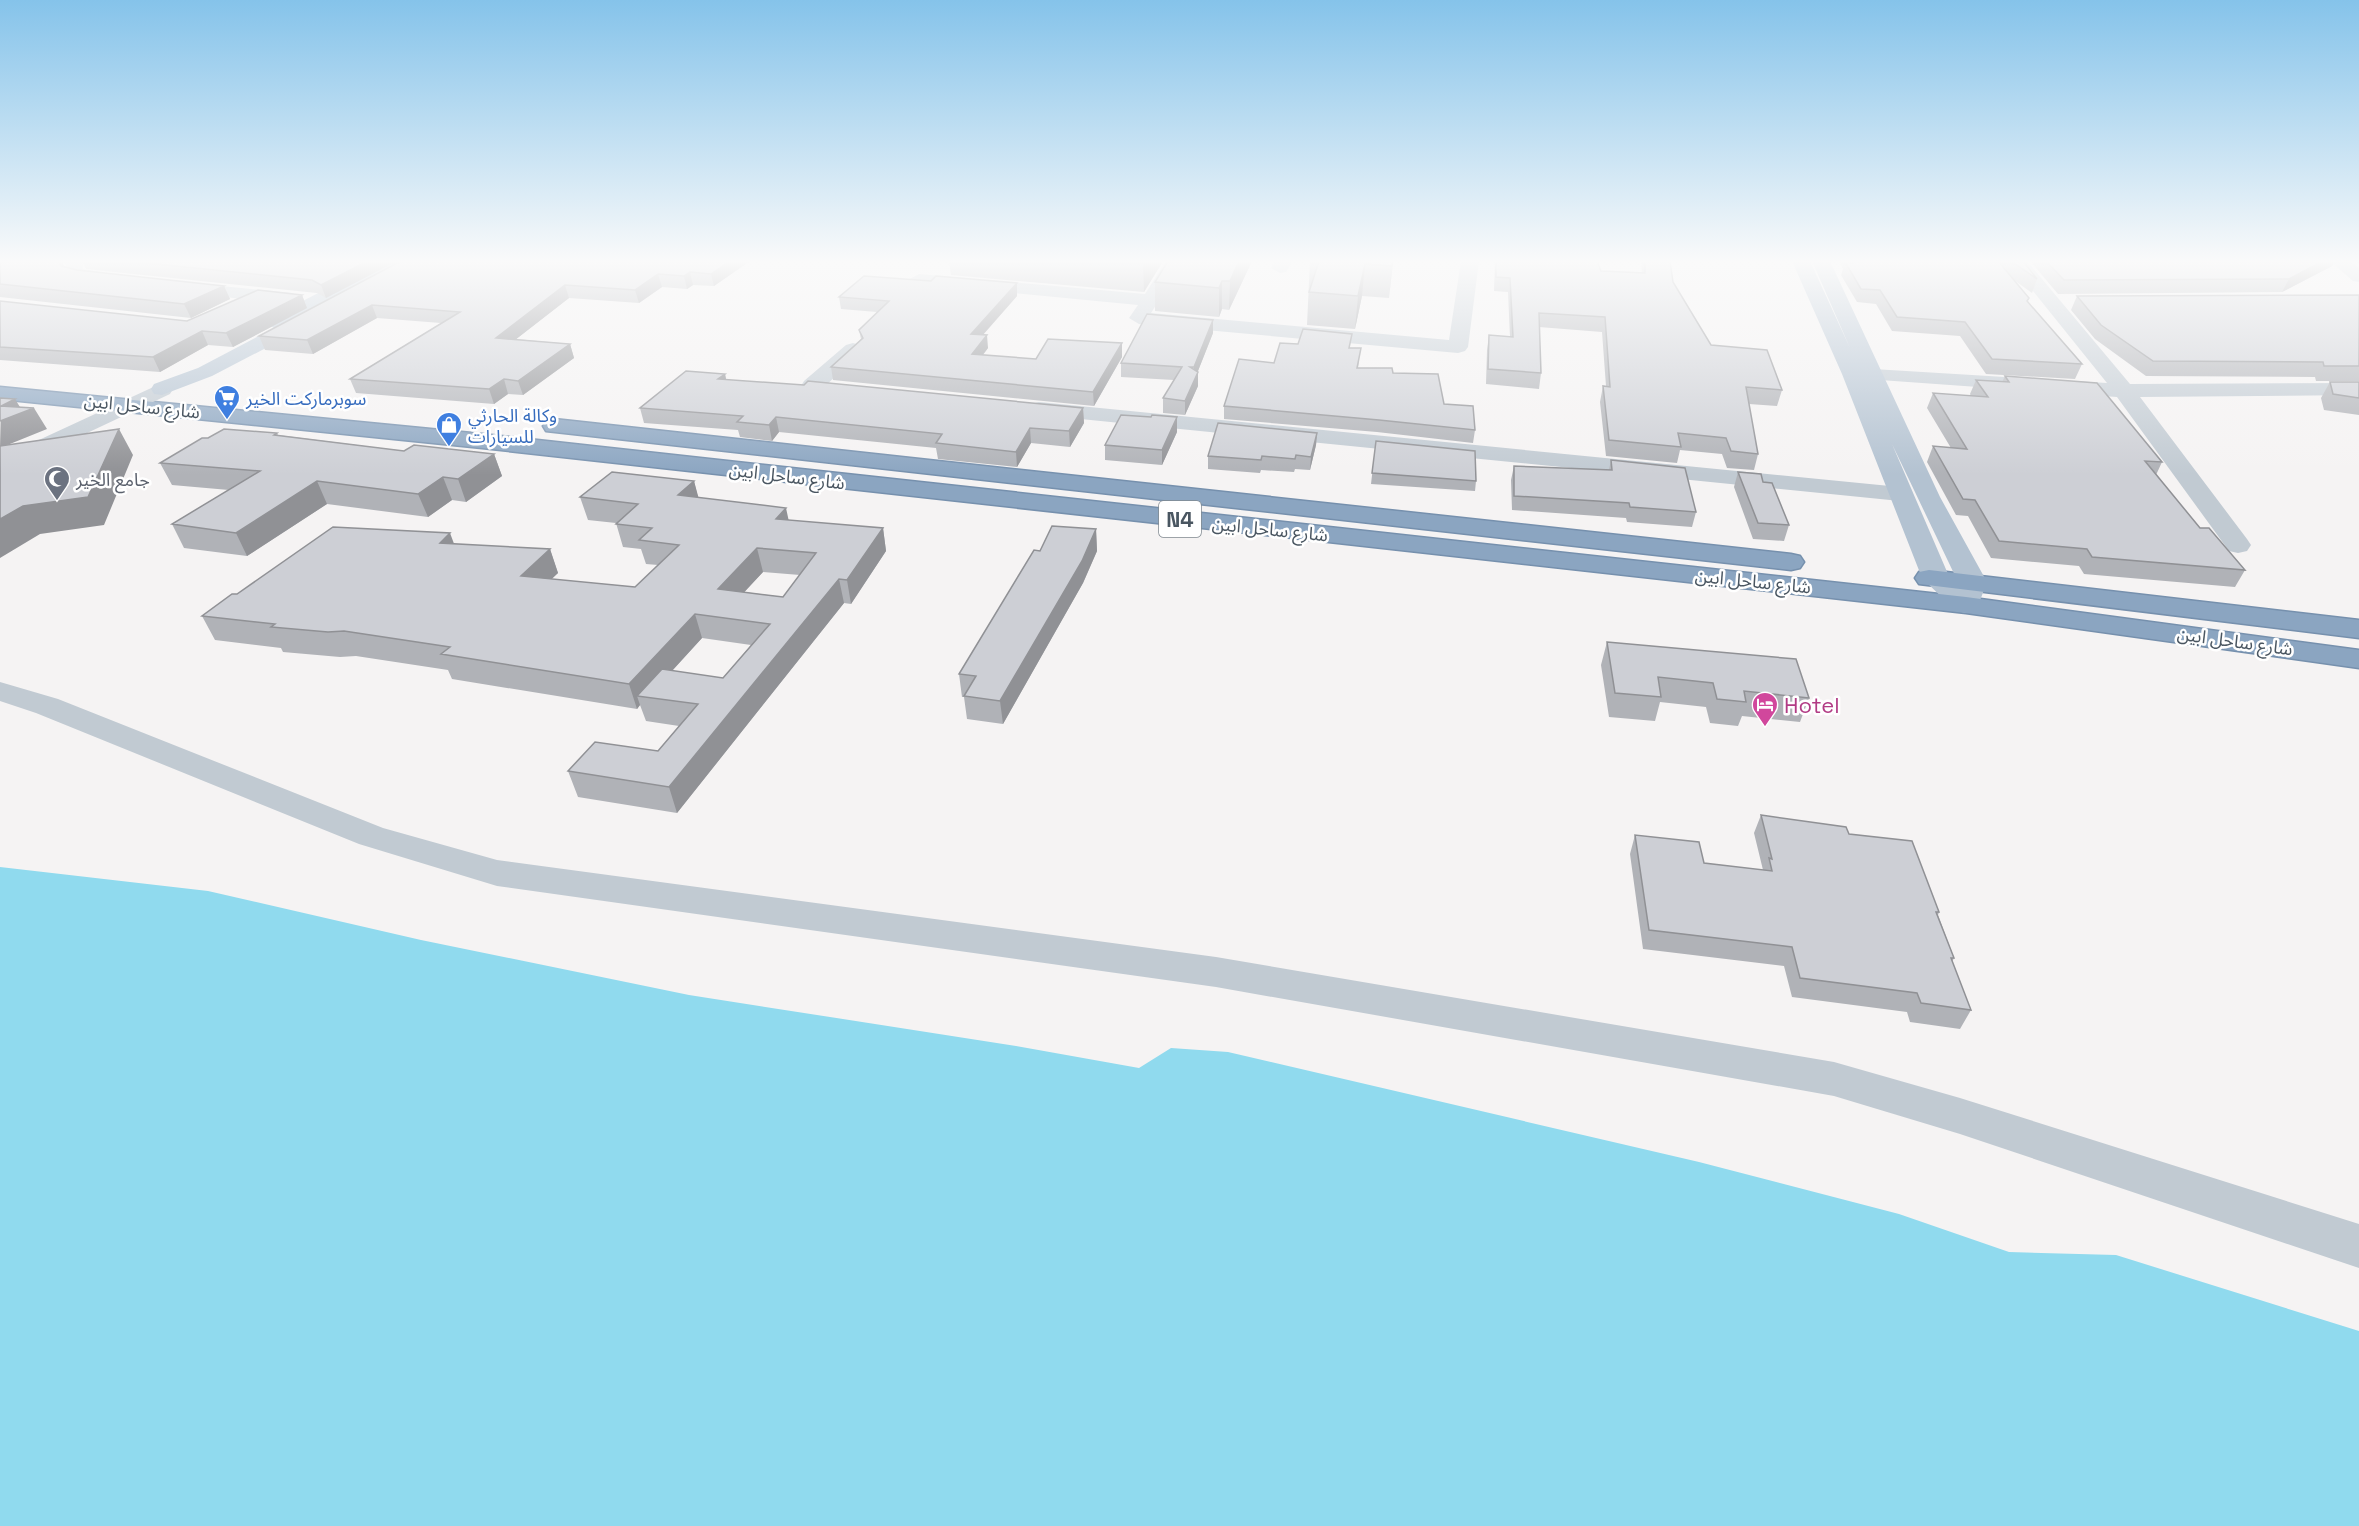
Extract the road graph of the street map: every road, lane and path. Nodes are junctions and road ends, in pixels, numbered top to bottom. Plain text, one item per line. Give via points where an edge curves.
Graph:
1 (256, 332) edge
2 (281, 332) edge
3 (1295, 332) edge
4 (1460, 332) edge
5 (1840, 332) edge
6 (1847, 332) edge
7 (2076, 332) edge
8 (853, 349) edge
9 (0, 372) edge
10 (1863, 375) junction
11 (162, 389) junction
12 (835, 389) edge
13 (2359, 389) edge
14 (2124, 391) junction
15 (0, 393) edge
16 (130, 404) junction
17 (1013, 406) edge
18 (0, 467) edge
19 (1900, 494) junction
20 (1928, 497) junction
21 (2238, 545) dead end
22 (1936, 578) junction
23 (1969, 593) junction
24 (2359, 629) edge
25 (2359, 659) edge
26 (0, 692) edge
27 (2359, 1246) edge

1 - 11 main road via 181,371
2 - 11 main road via 205,372
3 - 4 street via 1458,347
5 - 10 main road
6 - 10 main road
7 - 14 street
8 - 12 street via 801,386
9 - 11 highway, شارع ساحل ابين / N4
10 - 14 street
10 - 19 main road
10 - 20 main road
11 - 16 street
11 - 22 highway, شارع ساحل ابين / N4 via 514,422
13 - 14 street
14 - 21 street
15 - 16 highway, شارع ساحل ابين / N4
16 - 18 street
16 - 23 highway, شارع ساحل ابين / N4
17 - 19 street
19 - 20 main road
19 - 22 main road
20 - 23 main road
22 - 23 highway, شارع ساحل ابين / N4
23 - 24 highway, شارع ساحل ابين / N4
23 - 25 highway, شارع ساحل ابين / N4
26 - 27 street via 47,706 372,836 496,873 1216,972 1834,1079

